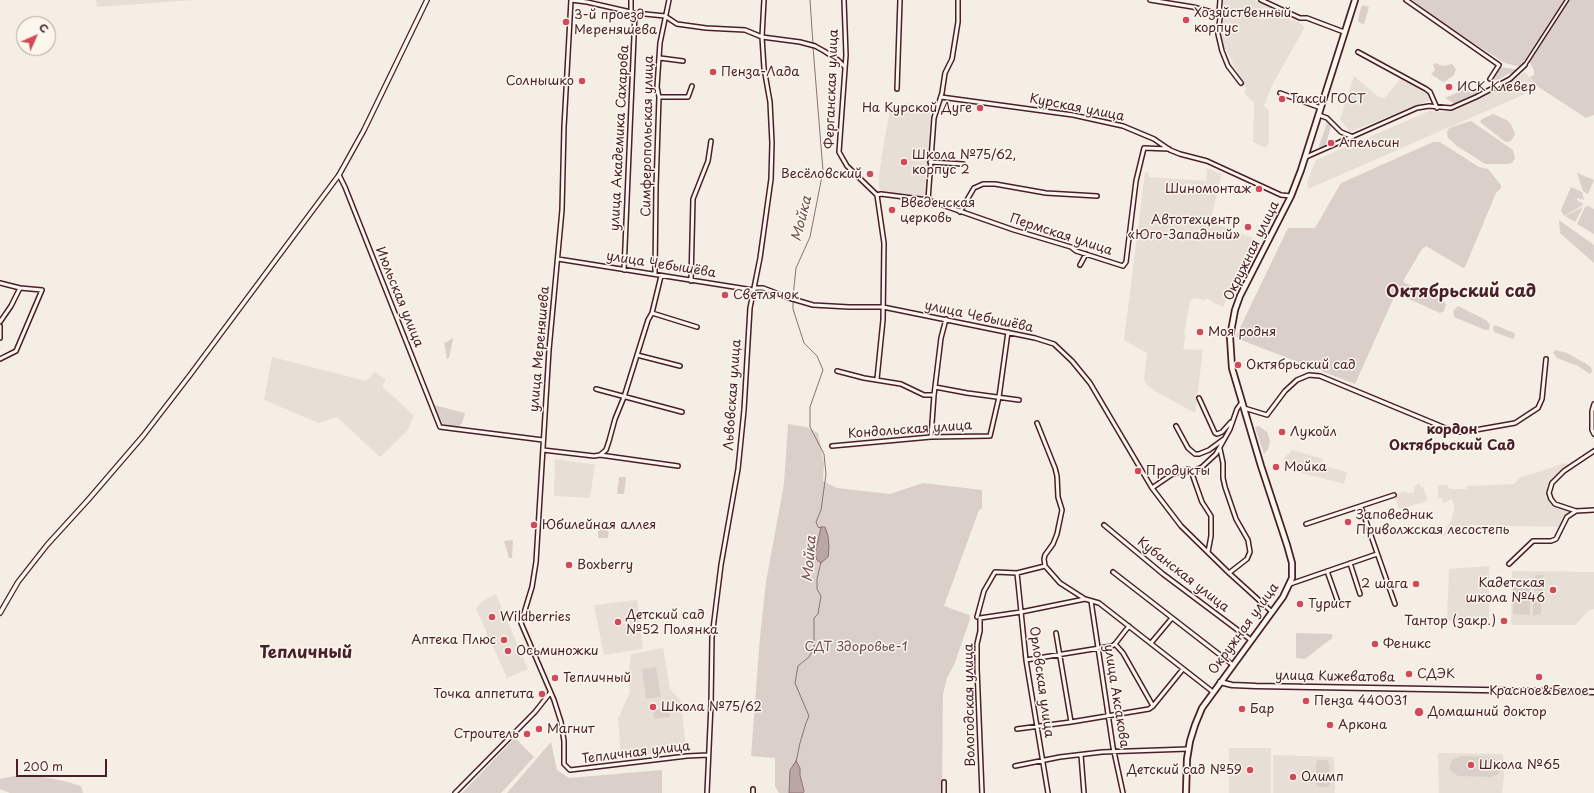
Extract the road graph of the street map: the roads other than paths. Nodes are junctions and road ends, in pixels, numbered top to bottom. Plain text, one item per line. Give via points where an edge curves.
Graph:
1 (427, 0) edge
2 (571, 0) edge
3 (631, 0) edge
4 (669, 0) edge
5 (764, 0) edge
6 (844, 0) edge
7 (900, 0) edge
8 (958, 0) edge
9 (1150, 0) edge
10 (1220, 0) edge
11 (1261, 0) edge
12 (1355, 0) edge
13 (1406, 0) edge
14 (1567, 0) edge
15 (631, 11) junction
16 (635, 13) junction
17 (1218, 14) junction
18 (665, 16) junction
19 (1344, 32) junction
20 (762, 37) junction
21 (1358, 52) dead end
22 (660, 58) junction
23 (683, 61) dead end
24 (1525, 65) joint
25 (845, 67) junction
26 (1490, 79) dead end
27 (1241, 83) dead end
28 (692, 86) dead end
29 (897, 89) dead end
30 (1280, 93) dead end
31 (659, 97) junction
32 (941, 97) junction
33 (1321, 108) junction
34 (1436, 108) junction
35 (1319, 115) junction
36 (1341, 132) junction
37 (1353, 137) junction
38 (711, 141) dead end
39 (1340, 143) junction
40 (1169, 149) junction
41 (1306, 157) junction
42 (930, 162) junction
43 (963, 164) dead end
44 (339, 175) junction
45 (877, 195) junction
46 (1097, 196) dead end
47 (1291, 196) junction
48 (928, 200) junction
49 (960, 212) junction
50 (1086, 254) junction
51 (558, 259) junction
52 (1080, 265) dead end
53 (624, 270) junction
54 (656, 274) junction
55 (660, 276) junction
56 (691, 281) junction
57 (0, 283) edge
58 (20, 288) junction
59 (753, 290) junction
60 (883, 307) junction
61 (652, 313) junction
62 (946, 320) junction
63 (0, 322) edge
64 (0, 326) edge
65 (697, 327) dead end
66 (1008, 332) junction
67 (0, 338) edge
68 (637, 355) junction
69 (0, 359) edge
70 (1546, 359) dead end
71 (680, 366) dead end
72 (837, 371) dead end
73 (876, 379) junction
74 (935, 387) junction
75 (596, 389) dead end
76 (934, 395) junction
77 (624, 397) junction
78 (999, 397) junction
79 (1199, 398) dead end
80 (1019, 400) dead end
81 (1242, 402) junction
82 (1594, 404) edge
83 (1244, 408) junction
84 (682, 412) dead end
85 (1232, 421) junction
86 (1037, 424) dead end
87 (1176, 426) dead end
88 (1594, 434) edge
89 (931, 437) junction
90 (1225, 438) junction
91 (543, 440) junction
92 (832, 446) dead end
93 (1220, 449) junction
94 (543, 450) junction
95 (1594, 451) edge
96 (600, 455) junction
97 (678, 466) dead end
98 (1192, 472) junction
99 (1152, 488) junction
100 (1394, 496) dead end
101 (1361, 507) junction
102 (1594, 510) edge
103 (1576, 511) junction
104 (1306, 524) dead end
105 (1104, 525) dead end
106 (1208, 552) junction
107 (1377, 554) junction
108 (1350, 563) junction
109 (1509, 564) dead end
110 (1044, 566) junction
111 (1327, 571) junction
112 (1113, 572) dead end
113 (1017, 573) junction
114 (1229, 573) junction
115 (1290, 584) junction
116 (1360, 594) dead end
117 (1085, 599) junction
118 (1091, 601) junction
119 (1395, 604) dead end
120 (1339, 605) dead end
121 (0, 612) edge
122 (1021, 612) junction
123 (1272, 612) junction
124 (978, 617) junction
125 (1172, 618) junction
126 (1129, 626) junction
127 (1056, 633) dead end
128 (1251, 640) junction
129 (1151, 643) junction
130 (1115, 644) junction
131 (1098, 648) junction
132 (1060, 655) junction
133 (1026, 660) junction
134 (1233, 665) junction
135 (1183, 669) junction
136 (1220, 682) junction
137 (1213, 692) junction
138 (1594, 692) edge
139 (550, 693) junction
140 (1153, 706) junction
141 (1108, 716) junction
142 (1071, 722) junction
143 (1038, 727) junction
144 (1017, 729) dead end
145 (1188, 749) junction
146 (1114, 752) junction
147 (708, 755) junction
148 (1081, 755) junction
149 (1043, 761) junction
150 (1016, 766) dead end
151 (944, 782) dead end
152 (753, 789) dead end
153 (455, 793) edge
154 (707, 793) edge
155 (753, 793) edge
156 (944, 793) edge
157 (982, 793) edge
158 (1048, 793) edge
159 (1084, 793) edge
160 (1123, 793) edge
161 (1186, 793) edge

1 - 44 street via 364,130
2 - 15 street
2 - 51 street, улица Мереняшева
3 - 15 street
4 - 18 street, Симферопольская улица
5 - 20 street, Львовская улица
6 - 25 street, Ферганская улица
7 - 29 street
8 - 32 street via 955,43 952,59 945,73
9 - 17 street
10 - 17 street
11 - 19 street via 1300,18 1307,18
12 - 19 main road, Окружная улица
13 - 26 street via 1499,65
14 - 24 street
15 - 16 street
16 - 18 street
16 - 53 street, улица Академика Сахарова
17 - 27 street via 1218,34 1222,51 1228,66
18 - 20 street via 677,24 745,30
18 - 22 street, Симферопольская улица
19 - 33 main road, Окружная улица
20 - 25 street via 815,46
20 - 59 street, Львовская улица via 770,102 772,179
21 - 34 street via 1426,89 1430,92
22 - 23 street
22 - 31 street, Симферопольская улица via 657,87
24 - 34 street via 1510,79 1476,97 1451,108
25 - 45 street, Ферганская улица via 839,152 847,166
28 - 31 street via 688,97
30 - 33 street
31 - 54 street, Симферопольская улица
32 - 40 street, Курская улица via 1073,115 1123,126 1154,139
32 - 42 street via 934,118
33 - 35 main road, Окружная улица
34 - 37 street via 1417,108
35 - 36 street via 1327,118
35 - 41 main road, Окружная улица
36 - 37 street
36 - 39 street via 1343,136
37 - 39 street
38 - 56 street via 708,161 693,199
39 - 41 street
40 - 47 street, Курская улица via 1207,162 1281,195
40 - 50 street, Пермская улица via 1144,148 1136,181 1126,262 1123,266
41 - 47 main road, Окружная улица
42 - 43 street
42 - 48 street
44 - 91 street, Июльская улица via 440,427
44 - 121 street via 167,406 93,495 47,545 18,582
45 - 48 street, Пермская улица
45 - 60 street via 884,243
46 - 49 street via 1046,193 983,184 974,188
47 - 81 main road, Окружная улица via 1240,296 1233,319 1230,352
48 - 49 street, Пермская улица
49 - 50 street, Пермская улица
50 - 52 street
51 - 53 street, улица Чебышёва
51 - 91 street, улица Мереняшева
53 - 54 street, улица Чебышёва
54 - 55 street, улица Чебышёва
55 - 56 street, улица Чебышёва
55 - 61 street
56 - 59 street, улица Чебышёва
57 - 58 street
58 - 63 street
58 - 69 street via 42,290 16,351
59 - 60 street, улица Чебышёва via 763,288 813,305
59 - 147 street, Львовская улица via 738,469 721,565 712,637
60 - 62 street, улица Чебышёва
60 - 73 street
61 - 65 street
61 - 68 street
62 - 66 street, улица Чебышёва
62 - 74 street via 941,338
64 - 67 street
66 - 78 street
66 - 99 street, улица Чебышёва via 1054,344 1072,361 1090,383
68 - 71 street
68 - 77 street
70 - 83 street via 1542,399 1538,408 1515,422 1464,432 1455,432 1320,376 1309,375 1297,380 1267,415
72 - 73 street
73 - 76 street via 901,384 924,395
74 - 76 street
74 - 78 street
75 - 77 street
76 - 89 street
77 - 84 street
77 - 96 street via 606,450
78 - 80 street
78 - 89 street, Кондольская улица via 990,436
79 - 85 street via 1215,433 1222,432
81 - 83 main road, Окружная улица
81 - 85 street
82 - 88 street
83 - 115 main road, Окружная улица via 1292,563
85 - 90 street
86 - 110 street via 1055,468 1062,510 1057,534 1045,555
87 - 90 street via 1188,448 1195,454 1209,450
89 - 92 street, Кондольская улица
90 - 93 street
91 - 94 street, улица Мереняшева
93 - 98 street via 1212,459
93 - 114 street via 1225,487 1234,513 1248,540 1250,552 1247,559
94 - 96 street
94 - 139 street, улица Мереняшева via 534,573 521,623
95 - 103 street via 1564,471 1549,489 1555,504
96 - 97 street
98 - 99 street via 1188,470 1171,475
98 - 106 street via 1202,502 1211,516
99 - 106 street, улица Чебышёва via 1181,526
100 - 101 street
101 - 104 street
101 - 107 street
102 - 103 street
103 - 109 street via 1566,517 1556,539 1532,541
105 - 128 street, Кубанская улица via 1163,574
106 - 114 street, улица Чебышёва
107 - 108 street
107 - 119 street
108 - 111 street
108 - 116 street
110 - 113 street
110 - 117 street via 1060,583
111 - 115 street
111 - 120 street
112 - 125 street
113 - 122 street, Орловская улица
113 - 124 street, Вологодская улица via 995,572 984,591
114 - 123 street, улица Чебышёва
115 - 123 main road, Окружная улица
117 - 118 street
117 - 122 street
118 - 126 street via 1104,606
118 - 131 street, улица Аксакова
122 - 124 street
122 - 133 street, Орловская улица
123 - 128 main road, Окружная улица
124 - 157 street, Вологодская улица via 980,631 977,668
125 - 129 street
125 - 134 street
126 - 129 street
126 - 130 street
127 - 132 street
128 - 134 main road, Окружная улица
129 - 135 street
130 - 131 street
130 - 140 street via 1123,653
131 - 132 street
131 - 141 street, улица Аксакова
132 - 133 street
132 - 142 street
133 - 143 street, Орловская улица
134 - 136 main road, Окружная улица
135 - 137 street
135 - 140 street
136 - 137 main road, Окружная улица
136 - 138 main road, улица Кижеватова via 1256,686
137 - 145 main road, Окружная улица via 1202,708
139 - 147 street, Тепличная улица via 564,741 564,764 570,770
139 - 153 street
140 - 141 street
141 - 142 street
141 - 146 street, улица Аксакова
142 - 143 street
143 - 144 street
143 - 149 street, Орловская улица
145 - 146 street
145 - 161 main road, Окружная улица
146 - 148 street
146 - 160 street, улица Аксакова
147 - 154 street, Львовская улица
148 - 149 street
148 - 159 street
149 - 150 street
149 - 158 street, Орловская улица
151 - 156 street
152 - 155 street

